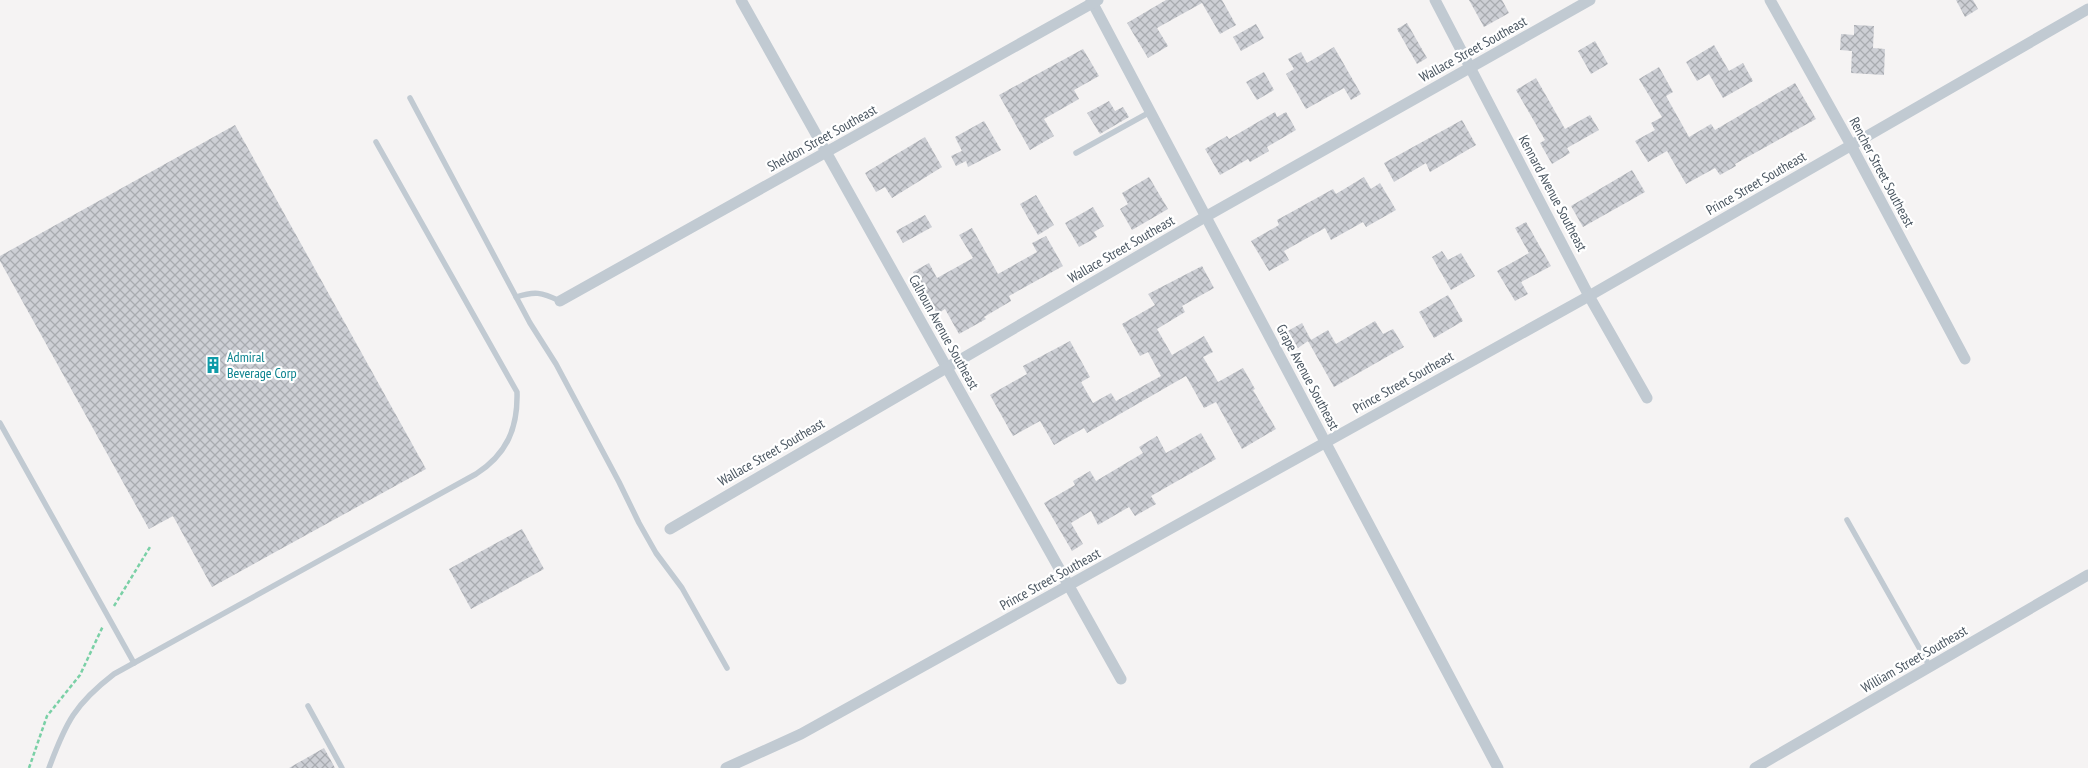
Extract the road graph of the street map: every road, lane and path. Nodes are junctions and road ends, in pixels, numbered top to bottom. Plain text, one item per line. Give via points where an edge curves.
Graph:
1 (741, 0) edge
2 (1435, 0) edge
3 (1590, 0) edge
4 (1770, 0) edge
5 (1094, 1) edge
6 (2088, 9) edge
7 (1470, 68) junction
8 (410, 98) dead end
9 (1150, 112) junction
10 (376, 142) dead end
11 (1851, 145) junction
12 (827, 152) junction
13 (1076, 153) dead end
14 (1205, 217) junction
15 (1589, 296) junction
16 (516, 297) junction
17 (560, 301) joint
18 (1965, 359) dead end
19 (946, 368) junction
20 (1647, 398) dead end
21 (0, 423) edge
22 (1326, 441) junction
23 (1847, 520) dead end
24 (670, 529) dead end
25 (150, 547) dead end
26 (2088, 575) edge
27 (1068, 587) junction
28 (108, 616) junction
29 (134, 662) junction
30 (1930, 667) junction
31 (727, 668) dead end
32 (1121, 679) dead end
33 (308, 706) dead end
34 (29, 768) edge
35 (49, 768) edge
36 (342, 768) edge
37 (726, 768) edge
38 (1498, 768) edge
39 (1755, 768) edge

1 - 12 street, Calhoun Avenue Southeast
2 - 7 street, Kennard Avenue Southeast
3 - 7 street, Wallace Street Southeast
4 - 11 street, Rencher Street Southeast
5 - 9 street, Grape Avenue Southeast
5 - 12 street, Sheldon Street Southeast
6 - 11 street, Prince Street Southeast
7 - 14 street, Wallace Street Southeast
7 - 15 street, Kennard Avenue Southeast
8 - 16 lane
9 - 13 lane
9 - 14 street, Grape Avenue Southeast
10 - 29 lane via 517,392 518,409 511,437 489,466 476,474
11 - 15 street, Prince Street Southeast
11 - 18 street, Rencher Street Southeast
12 - 17 street, Sheldon Street Southeast
12 - 19 street, Calhoun Avenue Southeast
14 - 19 street, Wallace Street Southeast
14 - 22 street, Grape Avenue Southeast
15 - 20 street, Kennard Avenue Southeast
15 - 22 street, Prince Street Southeast
16 - 17 lane via 533,292
16 - 31 lane via 556,364 656,553 682,588
19 - 24 street, Wallace Street Southeast
19 - 27 street, Calhoun Avenue Southeast
21 - 28 lane
22 - 27 street, Prince Street Southeast
22 - 38 street, Grape Avenue Southeast
23 - 30 lane
25 - 28 path
26 - 30 street, William Street Southeast
27 - 32 street, Calhoun Avenue Southeast
27 - 37 street, Prince Street Southeast via 801,734
28 - 29 lane
28 - 34 path via 80,675 47,716
29 - 35 lane via 109,677 77,708
30 - 39 street, William Street Southeast
33 - 36 lane

